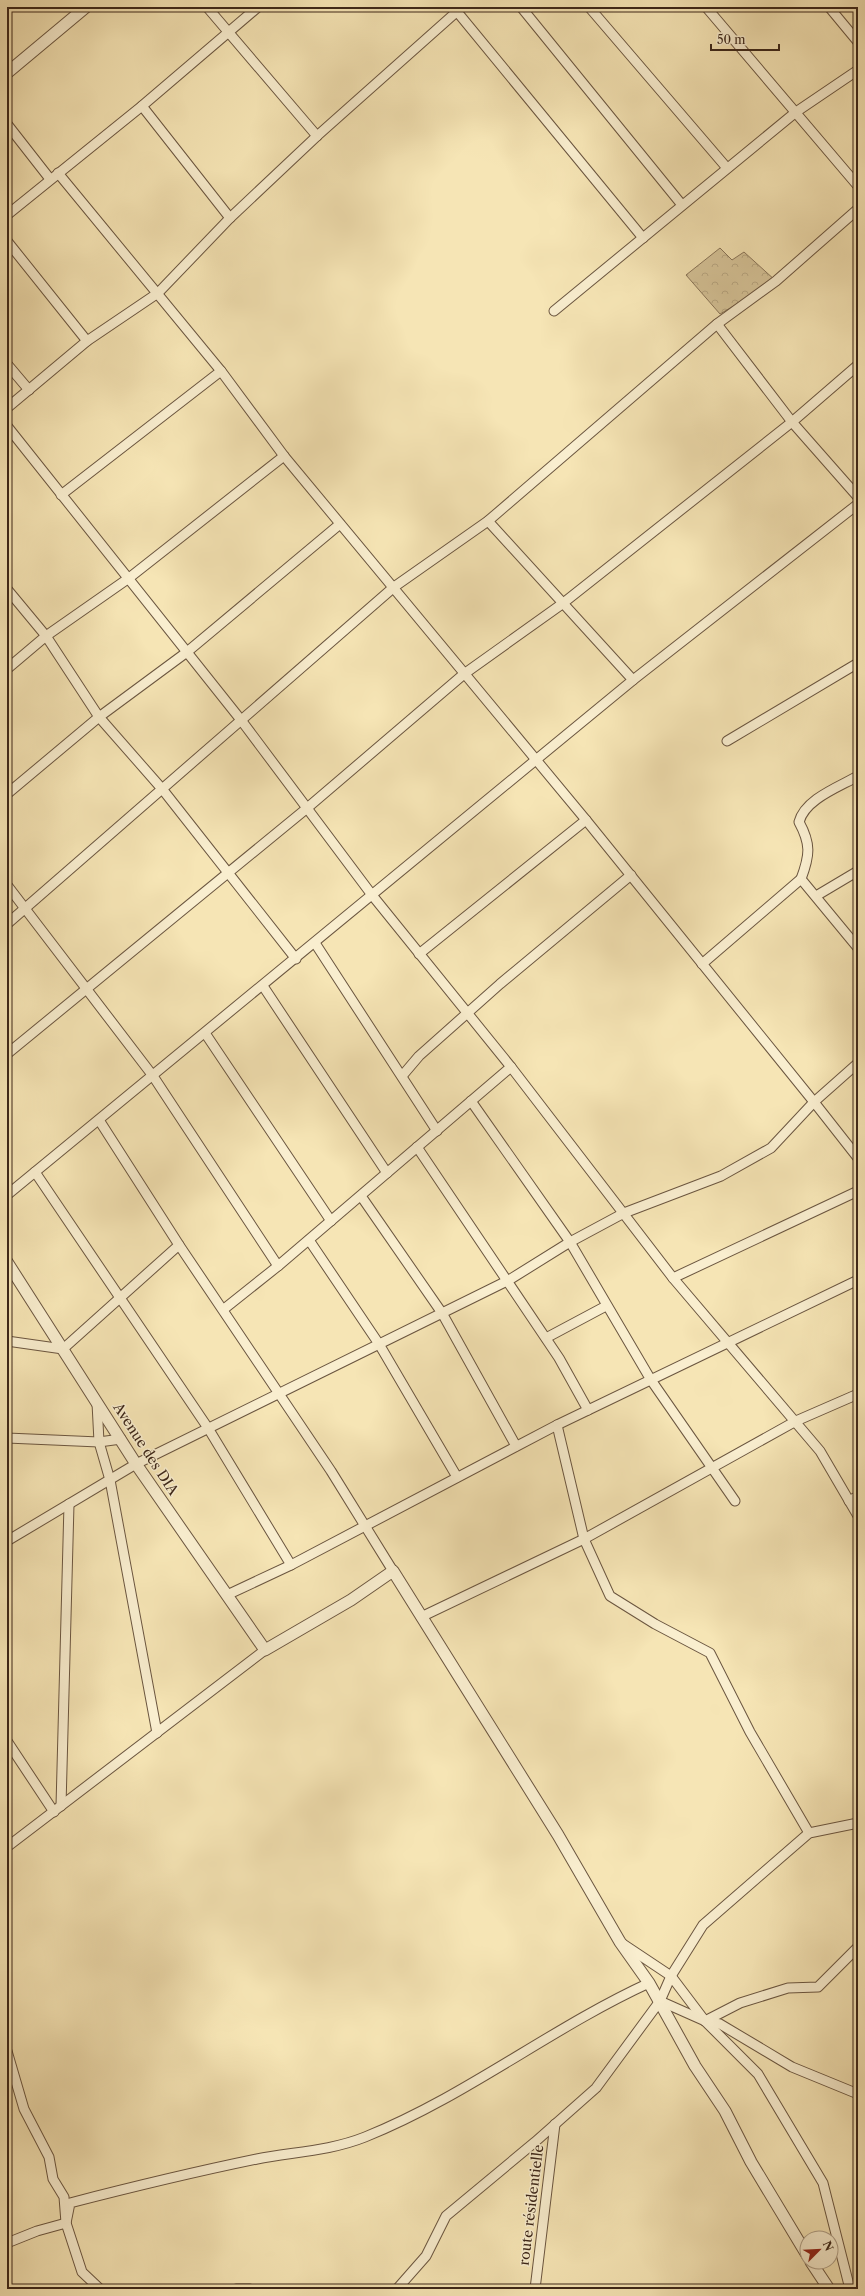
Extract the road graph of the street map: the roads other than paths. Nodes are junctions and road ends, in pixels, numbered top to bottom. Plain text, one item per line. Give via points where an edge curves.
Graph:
1 (86, 7) edge
2 (207, 7) edge
3 (258, 7) edge
4 (521, 7) edge
5 (589, 7) edge
6 (706, 7) edge
7 (829, 7) edge
8 (458, 9) edge
9 (228, 31) junction
10 (858, 42) edge
11 (858, 70) edge
12 (7, 73) edge
13 (142, 106) junction
14 (796, 112) junction
15 (7, 124) edge
16 (317, 136) junction
17 (727, 168) junction
18 (54, 176) junction
19 (858, 186) edge
20 (682, 205) junction
21 (858, 209) edge
22 (7, 215) edge
23 (230, 218) junction
24 (643, 238) junction
25 (7, 241) edge
26 (158, 294) junction
27 (554, 311) dead end
28 (717, 324) junction
29 (87, 341) junction
30 (7, 364) edge
31 (858, 365) edge
32 (221, 371) junction
33 (29, 390) junction
34 (7, 408) edge
35 (792, 422) junction
36 (7, 426) edge
37 (284, 456) junction
38 (61, 495) junction
39 (858, 497) edge
40 (858, 504) edge
41 (488, 521) junction
42 (340, 524) junction
43 (129, 578) junction
44 (394, 587) junction
45 (7, 589) edge
46 (562, 604) junction
47 (46, 636) junction
48 (187, 652) junction
49 (858, 663) edge
50 (7, 668) edge
51 (464, 674) junction
52 (633, 680) junction
53 (99, 717) junction
54 (241, 720) junction
55 (727, 741) dead end
56 (536, 761) junction
57 (858, 776) edge
58 (163, 790) junction
59 (7, 794) edge
60 (306, 809) junction
61 (586, 820) junction
62 (858, 871) edge
63 (227, 874) junction
64 (631, 875) junction
65 (802, 879) junction
66 (7, 885) edge
67 (372, 894) junction
68 (816, 896) junction
69 (27, 908) junction
70 (7, 924) edge
71 (316, 943) junction
72 (858, 948) edge
73 (419, 954) junction
74 (296, 959) junction
75 (702, 964) junction
76 (263, 986) junction
77 (86, 989) junction
78 (467, 1014) junction
79 (205, 1033) junction
80 (7, 1054) edge
81 (858, 1063) edge
82 (511, 1067) junction
83 (152, 1076) junction
84 (402, 1076) junction
85 (471, 1101) junction
86 (814, 1102) junction
87 (99, 1120) junction
88 (437, 1131) junction
89 (417, 1147) junction
90 (858, 1158) edge
91 (35, 1172) junction
92 (387, 1173) junction
93 (858, 1191) edge
94 (7, 1195) edge
95 (361, 1196) junction
96 (624, 1213) junction
97 (332, 1221) junction
98 (309, 1240) junction
99 (570, 1242) junction
100 (179, 1245) junction
101 (7, 1262) edge
102 (278, 1266) junction
103 (673, 1278) junction
104 (509, 1280) junction
105 (858, 1280) edge
106 (121, 1298) junction
107 (606, 1306) junction
108 (224, 1309) junction
109 (442, 1313) junction
110 (546, 1338) junction
111 (7, 1341) edge
112 (379, 1344) junction
113 (727, 1344) junction
114 (63, 1349) junction
115 (651, 1380) junction
116 (278, 1394) junction
117 (858, 1394) edge
118 (97, 1401) junction
119 (588, 1410) junction
120 (796, 1421) junction
121 (557, 1425) junction
122 (208, 1428) junction
123 (7, 1438) edge
124 (121, 1439) junction
125 (99, 1442) junction
126 (516, 1446) junction
127 (136, 1464) junction
128 (712, 1469) junction
129 (457, 1476) junction
130 (110, 1480) junction
131 (858, 1496) edge
132 (735, 1501) dead end
133 (849, 1501) junction
134 (69, 1504) junction
135 (858, 1516) edge
136 (366, 1525) junction
137 (584, 1539) junction
138 (7, 1541) edge
139 (291, 1565) junction
140 (393, 1571) junction
141 (227, 1595) junction
142 (421, 1617) junction
143 (265, 1650) junction
144 (157, 1733) junction
145 (7, 1740) edge
146 (58, 1809) junction
147 (858, 1823) edge
148 (809, 1833) junction
149 (7, 1847) edge
150 (620, 1942) junction
151 (858, 1947) edge
152 (671, 1976) junction
153 (649, 1983) junction
154 (660, 2001) junction
155 (705, 2021) junction
156 (7, 2051) edge
157 (858, 2094) edge
158 (555, 2124) junction
159 (66, 2223) junction
160 (799, 2242) edge
161 (7, 2243) edge
162 (816, 2270) edge
163 (100, 2289) edge
164 (236, 2289) edge
165 (250, 2289) edge
166 (398, 2289) edge
167 (535, 2289) edge
168 (829, 2289) edge
169 (850, 2289) edge

1 - 12 street
2 - 9 street
3 - 9 street
4 - 20 street
5 - 17 street
6 - 14 street
7 - 10 street
8 - 16 street
8 - 24 street
9 - 13 street
9 - 16 street
11 - 14 street
13 - 18 street
13 - 23 street
14 - 17 street
14 - 19 street
15 - 18 street
16 - 23 street
17 - 20 street
18 - 22 street
18 - 26 street
20 - 24 street
21 - 28 street via 776,281
23 - 26 street
24 - 27 street
25 - 29 street
26 - 29 street
26 - 32 street
28 - 35 street
28 - 41 street
29 - 33 street
30 - 33 street
31 - 35 street
32 - 37 street
32 - 38 street
33 - 34 street
35 - 39 street
35 - 46 street
36 - 38 street
37 - 42 street
37 - 43 street
38 - 43 street
40 - 52 street
41 - 44 street
41 - 46 street
42 - 44 street
42 - 48 street
43 - 47 street
43 - 48 street
44 - 51 street
44 - 54 street
45 - 47 street
46 - 51 street
46 - 52 street
47 - 50 street
47 - 53 street
48 - 53 street
48 - 54 street
49 - 55 street
51 - 56 street
51 - 60 street
52 - 56 street
53 - 58 street
53 - 59 street
54 - 58 street
54 - 60 street
56 - 61 street
56 - 67 street
57 - 65 street via 825,794 801,813 799,822 808,838 809,854
58 - 63 street
58 - 69 street
60 - 63 street
60 - 67 street
61 - 64 street
61 - 73 street
62 - 68 street
63 - 74 street
63 - 77 street
64 - 75 street
64 - 78 street
65 - 68 street
65 - 75 street
66 - 69 street
67 - 71 street
67 - 73 street
68 - 72 street
69 - 70 street
69 - 77 street
71 - 74 street
71 - 84 street
73 - 78 street
74 - 76 street
75 - 86 street
76 - 79 street
76 - 92 street
77 - 80 street
77 - 83 street
78 - 82 street
78 - 84 street via 420,1056
79 - 83 street
79 - 97 street
81 - 86 street
82 - 85 street
82 - 96 street
83 - 87 street
83 - 102 street
84 - 88 street
85 - 88 street
85 - 99 street
86 - 90 street
86 - 96 street via 771,1148 721,1176
87 - 91 street
87 - 100 street
88 - 89 street
89 - 92 street
89 - 104 street
91 - 94 street
91 - 106 street
92 - 95 street
93 - 103 street
95 - 97 street
95 - 109 street
96 - 99 street
96 - 103 street
97 - 98 street
98 - 102 street
98 - 112 street
99 - 104 street
99 - 107 street
100 - 106 street
100 - 108 street
101 - 114 street, Avenue des DIA
102 - 108 street
103 - 113 street
104 - 109 street
104 - 110 street
105 - 113 street
106 - 114 street
106 - 122 street
107 - 110 street
107 - 115 street
108 - 116 street
109 - 112 street
109 - 126 street
110 - 119 street
111 - 114 street
112 - 116 street
112 - 129 street
113 - 115 street
113 - 120 street
114 - 118 street, Avenue des DIA
115 - 119 street
115 - 128 street
116 - 122 street
116 - 136 street
117 - 120 street
118 - 124 street, Avenue des DIA
118 - 125 street
119 - 121 street
120 - 128 street
120 - 133 street via 820,1451
121 - 126 street
121 - 137 street
122 - 127 street
122 - 139 street
123 - 125 street
124 - 125 street
124 - 127 street, Avenue des DIA
125 - 130 street
126 - 129 street
127 - 130 street
127 - 141 street, Avenue des DIA
128 - 132 street
128 - 137 street
129 - 136 street
130 - 134 street
130 - 144 street
131 - 133 street
133 - 135 street
134 - 138 street
134 - 146 street
136 - 139 street
136 - 140 street
137 - 142 street
137 - 148 street via 610,1596 655,1624 710,1653 750,1732
139 - 141 street
140 - 142 street
140 - 143 street via 351,1600
141 - 143 street, Avenue des DIA
142 - 150 street via 558,1836
143 - 144 street
144 - 146 street
145 - 146 street
146 - 149 street
147 - 148 street
148 - 152 street via 703,1925
150 - 152 street
150 - 153 street
151 - 155 street via 818,1987 788,1988 740,2003
152 - 154 street
152 - 155 street
153 - 154 street
153 - 159 street via 605,2003 551,2038 415,2116 363,2138 314,2151 258,2159 70,2203
154 - 155 street
154 - 158 street via 596,2088
154 - 160 street via 695,2066 725,2111 751,2162
155 - 157 street via 720,2024 792,2067
155 - 169 street via 758,2074 823,2182
156 - 159 street via 24,2109 49,2157 53,2179 64,2197
158 - 166 street via 446,2216 426,2256
158 - 167 street, route résidentielle
159 - 161 street
159 - 163 street via 82,2272
162 - 168 street
164 - 165 street

